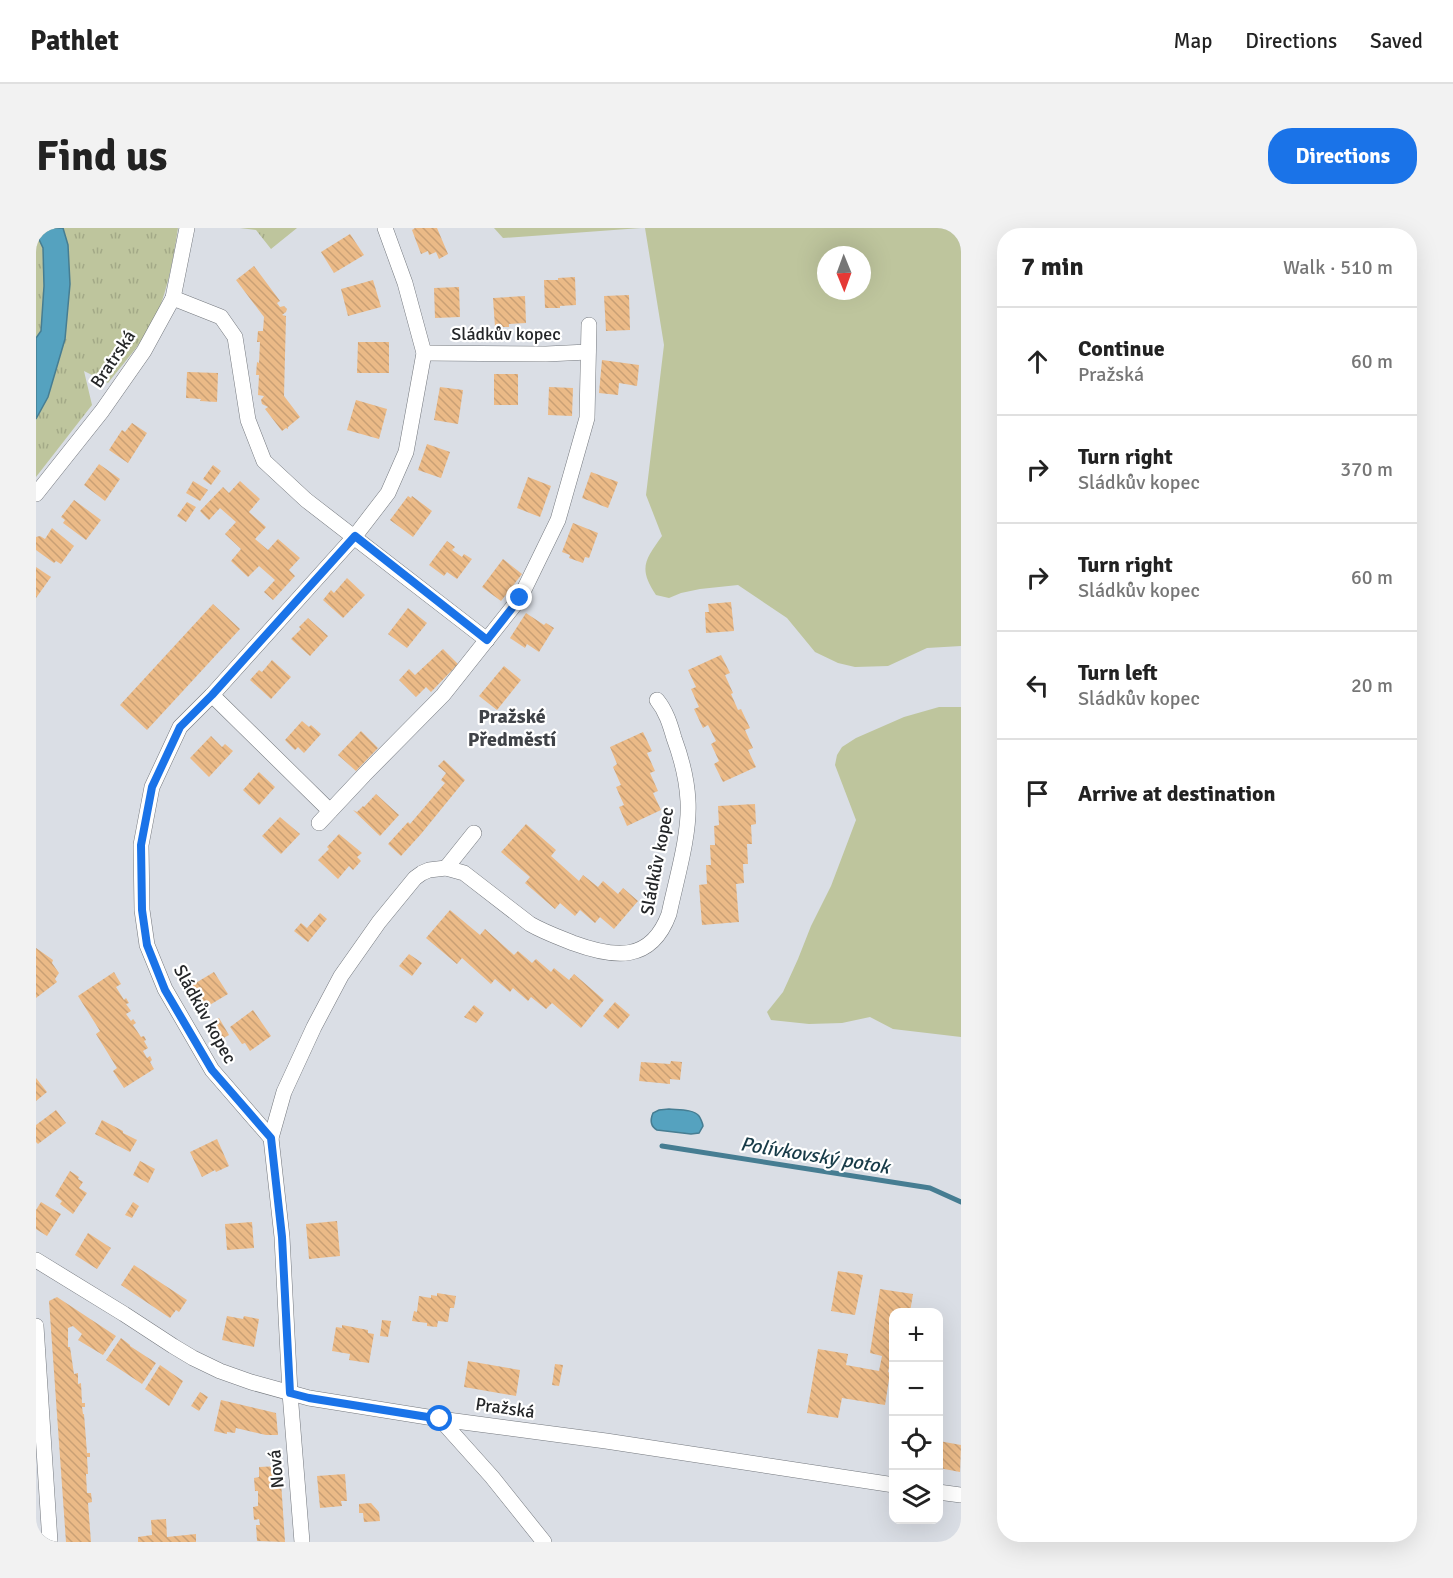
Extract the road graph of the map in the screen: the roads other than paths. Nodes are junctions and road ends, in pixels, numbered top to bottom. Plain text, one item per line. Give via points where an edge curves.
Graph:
1 (187, 228) edge
2 (385, 228) edge
3 (172, 297) junction
4 (589, 325) dead end
5 (588, 352) junction
6 (424, 353) junction
7 (36, 494) edge
8 (355, 536) junction
9 (487, 640) junction
10 (212, 695) junction
11 (657, 700) dead end
12 (330, 811) junction
13 (319, 823) dead end
14 (474, 833) dead end
15 (446, 868) junction
16 (271, 1138) junction
17 (36, 1260) edge
18 (36, 1326) edge
19 (290, 1393) junction
20 (440, 1419) junction
21 (889, 1484) edge
22 (943, 1493) edge
23 (961, 1495) edge
24 (50, 1542) edge
25 (302, 1542) edge
26 (544, 1542) edge

1 - 3 street, Bratrská
2 - 6 street, Sládkův kopec
3 - 7 street, Bratrská via 144,351
3 - 8 street via 221,317 235,337 248,420 264,461 306,500
4 - 5 street
5 - 6 street, Sládkův kopec
5 - 9 street via 587,418 558,520 520,598
6 - 8 street, Sládkův kopec via 406,452 388,493
8 - 9 street
8 - 10 street, Sládkův kopec
9 - 12 street via 443,695
10 - 12 street
10 - 16 street, Sládkův kopec via 180,727 152,787 141,845 142,910 147,945 165,990 212,1070
11 - 15 street, Sládkův kopec via 679,752 688,814 669,914 652,943 634,952 607,953 588,948 542,931 464,873
12 - 13 street
14 - 15 street
15 - 16 street via 429,870 415,878 341,976 284,1092
16 - 19 street via 282,1237
17 - 19 street, Pražská via 193,1358 220,1371
18 - 24 street
19 - 20 street, Pražská
19 - 25 street, Nová
20 - 21 street, Pražská
20 - 26 street
22 - 23 street

